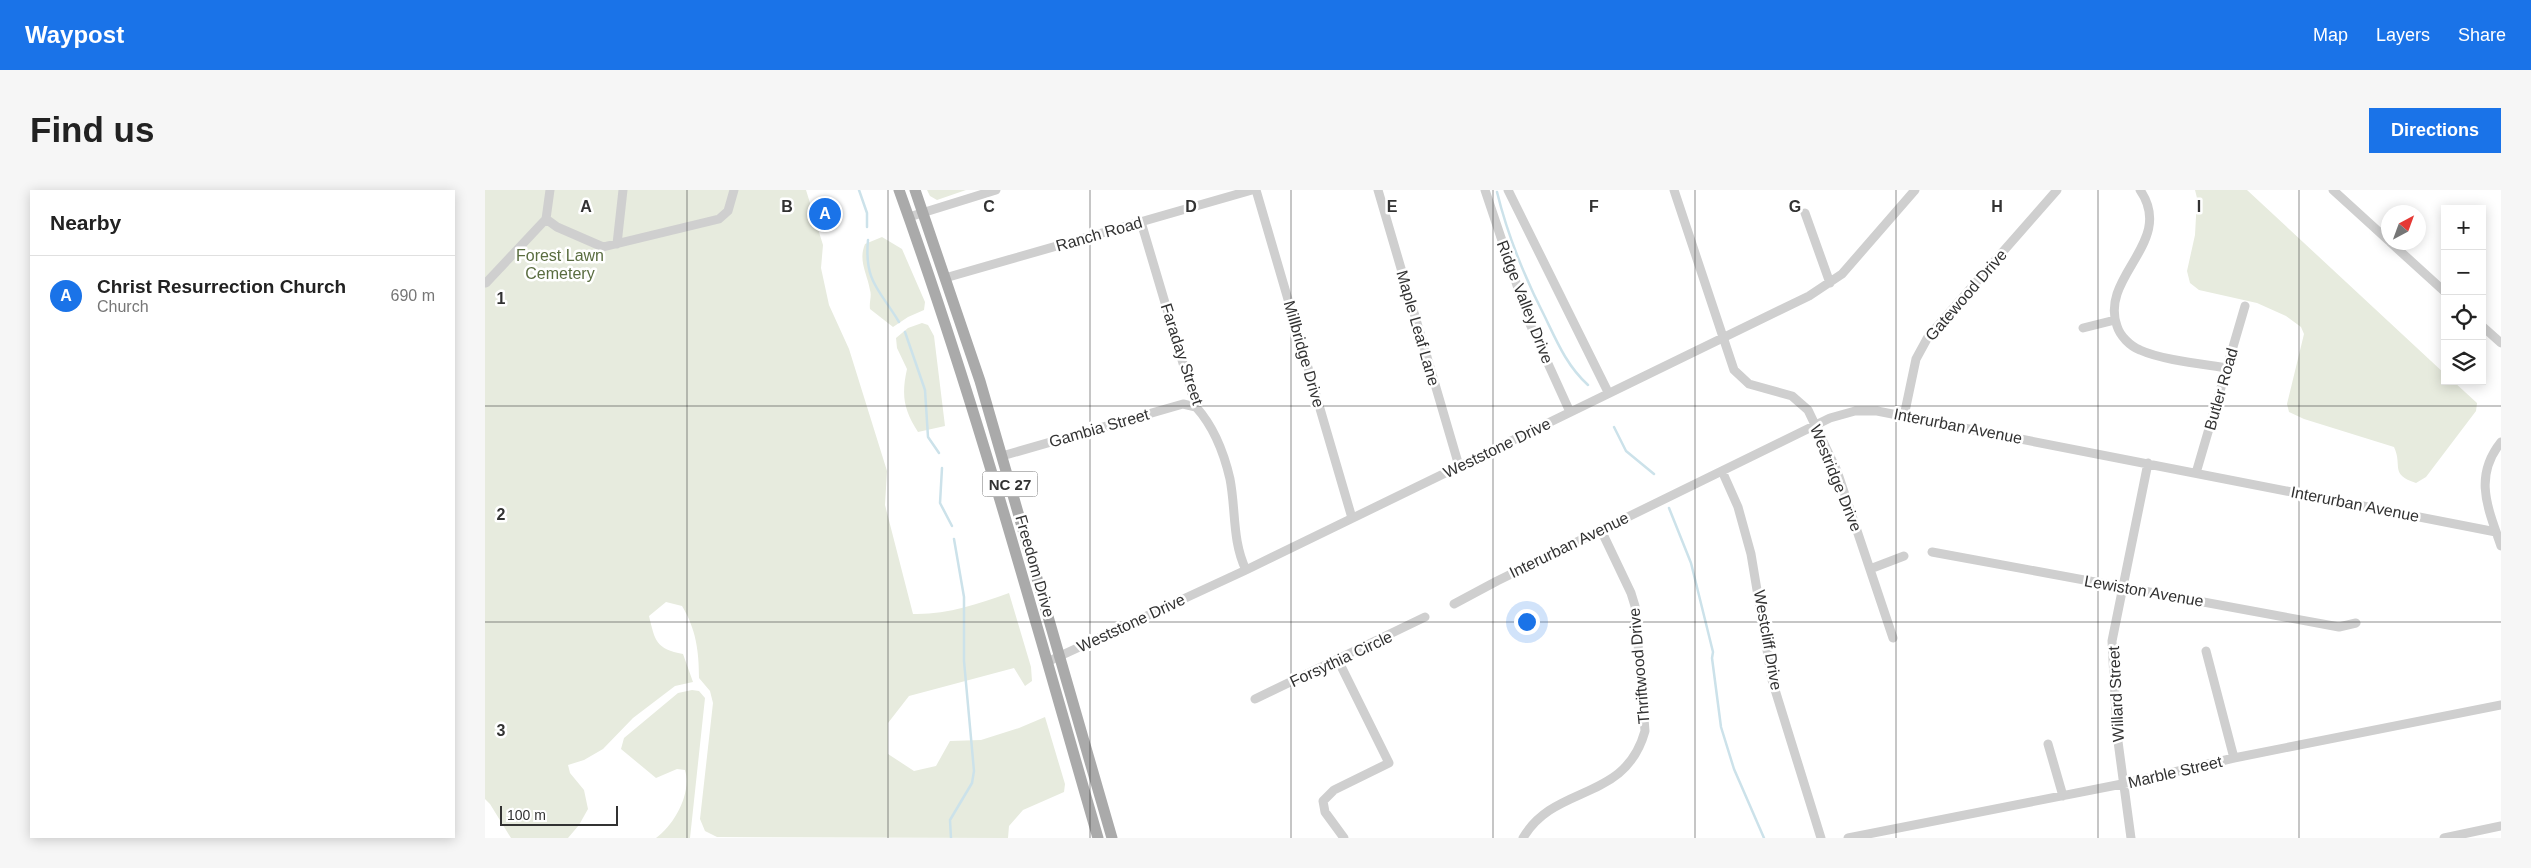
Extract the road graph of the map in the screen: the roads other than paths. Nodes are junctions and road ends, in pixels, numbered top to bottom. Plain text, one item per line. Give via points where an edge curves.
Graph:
1 (551, 190) edge
2 (623, 190) edge
3 (734, 190) edge
4 (899, 190) edge
5 (915, 190) edge
6 (996, 190) edge
7 (1254, 190) edge
8 (1378, 190) edge
9 (1485, 190) edge
10 (1508, 190) edge
11 (1674, 190) edge
12 (1915, 190) edge
13 (2057, 190) edge
14 (2140, 190) edge
15 (2333, 190) edge
16 (922, 212) junction
17 (1805, 213) dead end
18 (909, 217) junction
19 (546, 219) junction
20 (1141, 222) junction
21 (2381, 235) edge
22 (617, 244) junction
23 (2398, 250) edge
24 (945, 278) junction
25 (485, 282) edge
26 (1830, 283) junction
27 (2441, 288) edge
28 (2245, 306) dead end
29 (2115, 320) junction
30 (2083, 328) dead end
31 (2486, 330) edge
32 (1723, 338) junction
33 (2501, 343) edge
34 (2227, 368) junction
35 (1608, 392) junction
36 (1196, 407) junction
37 (1570, 412) junction
38 (1904, 416) junction
39 (1816, 425) junction
40 (2501, 442) edge
41 (1001, 456) junction
42 (2148, 463) junction
43 (1459, 466) junction
44 (1722, 471) junction
45 (2196, 472) junction
46 (1352, 518) junction
47 (1601, 530) junction
48 (2496, 532) junction
49 (2501, 546) edge
50 (1932, 552) dead end
51 (1905, 556) dead end
52 (1870, 569) junction
53 (1246, 570) junction
54 (2123, 588) junction
55 (1454, 604) dead end
56 (1425, 617) dead end
57 (2355, 623) dead end
58 (1893, 638) dead end
59 (2206, 651) dead end
60 (1059, 656) junction
61 (1338, 660) junction
62 (1047, 662) junction
63 (1255, 699) dead end
64 (2501, 705) edge
65 (2048, 744) dead end
66 (2234, 758) junction
67 (2122, 784) junction
68 (2063, 796) junction
69 (2501, 826) edge
70 (1874, 835) edge
71 (2473, 835) edge
72 (1527, 837) edge
73 (1098, 838) edge
74 (1112, 838) edge
75 (1344, 838) edge
76 (1821, 838) edge
77 (1848, 838) edge
78 (2131, 838) edge
79 (2444, 838) edge

1 - 19 street
2 - 22 street
3 - 22 street via 728,211 719,219
4 - 18 main road, Freedom Drive / NC 27
5 - 16 main road, Freedom Drive / NC 27
6 - 16 street
7 - 20 street, Ranch Road
7 - 46 street, Millbridge Drive
8 - 43 street, Maple Leaf Lane
9 - 37 street, Ridge Valley Drive via 1530,324
10 - 35 street, Ridge Valley Drive
11 - 32 street, Westridge Drive
12 - 26 street, Weststone Drive via 1849,266
13 - 38 street, Gatewood Drive via 1928,337 1917,359
14 - 29 street via 2149,209 2149,226 2143,247 2118,290 2114,304
15 - 21 street
16 - 18 street
16 - 24 main road, Freedom Drive / NC 27
17 - 26 street
18 - 62 main road, Freedom Drive / NC 27 via 953,346
19 - 22 street via 603,247
19 - 25 street
20 - 24 street, Ranch Road
20 - 36 street, Faraday Street
23 - 27 street
24 - 41 main road, Freedom Drive / NC 27
26 - 32 street, Weststone Drive
28 - 34 street, Butler Road
29 - 30 street
29 - 34 street via 2124,338 2140,350
31 - 33 street
32 - 35 street, Weststone Drive
32 - 39 street, Westridge Drive via 1734,370 1743,380 1792,396 1807,410
34 - 45 street, Butler Road
35 - 37 street, Weststone Drive
36 - 41 street, Gambia Street via 1183,404
36 - 53 street, Faraday Street via 1213,430 1230,480 1238,547
37 - 43 street, Weststone Drive
38 - 39 street, Interurban Avenue via 1855,411
38 - 42 street, Interurban Avenue
39 - 44 street, Interurban Avenue
39 - 52 street, Westridge Drive via 1837,471
40 - 48 street via 2492,455 2485,477 2487,501
41 - 60 main road, Freedom Drive / NC 27
42 - 45 street, Interurban Avenue
42 - 54 street, Willard Street
43 - 46 street, Weststone Drive
44 - 47 street, Interurban Avenue
44 - 76 street, Westcliff Drive via 1738,508 1751,554 1773,680
45 - 48 street, Interurban Avenue
46 - 53 street, Weststone Drive
47 - 55 street, Interurban Avenue
47 - 72 street, Thriftwood Drive via 1635,606 1645,731 1640,749 1628,767 1548,812
48 - 49 street
50 - 54 street, Lewiston Avenue
51 - 52 street
52 - 58 street, Westridge Drive
53 - 60 street, Weststone Drive
54 - 57 street, Lewiston Avenue via 2339,627
54 - 67 street, Willard Street via 2112,641
56 - 61 street, Forsythia Circle
59 - 66 street
60 - 62 street, Weststone Drive
60 - 74 main road, Freedom Drive / NC 27
61 - 63 street, Forsythia Circle
61 - 75 street via 1389,762 1335,790 1323,800 1325,812
62 - 73 main road, Freedom Drive / NC 27
64 - 66 street, Marble Street
65 - 68 street
66 - 67 street, Marble Street
67 - 68 street, Marble Street
67 - 78 street, Willard Street
68 - 70 street, Marble Street
69 - 71 street
70 - 77 street, Marble Street
71 - 79 street

